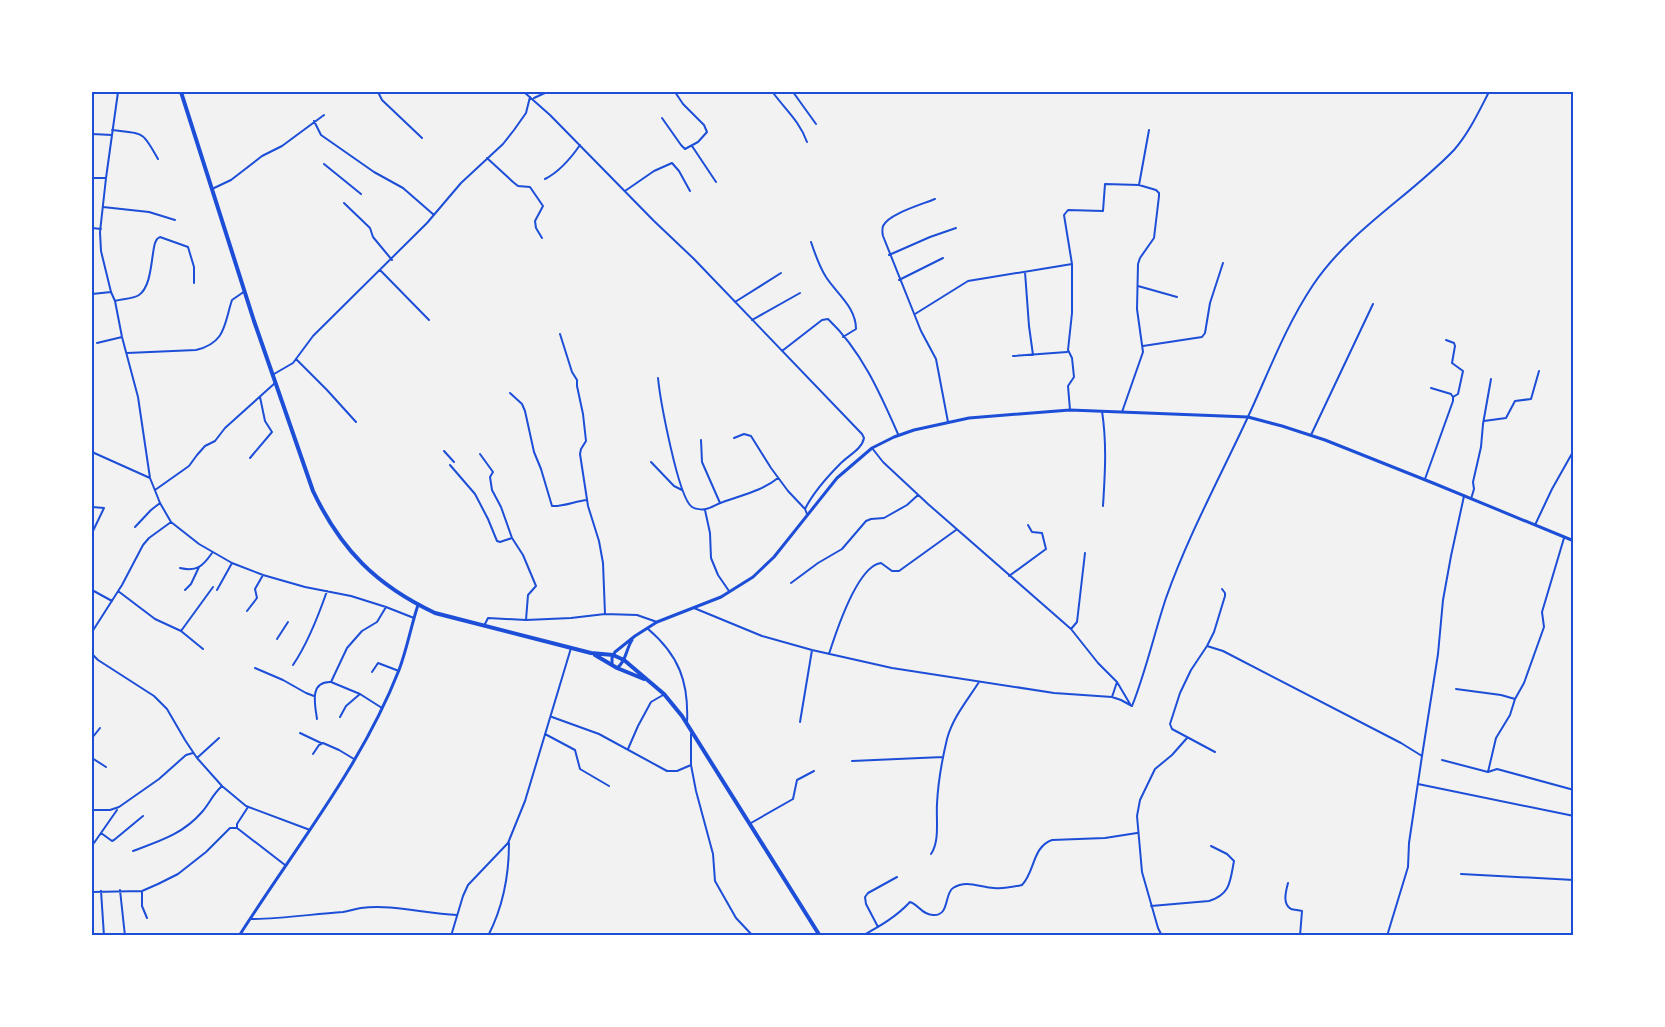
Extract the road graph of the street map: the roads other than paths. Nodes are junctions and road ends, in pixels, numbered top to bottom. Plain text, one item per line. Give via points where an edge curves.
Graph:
1 (117, 92) edge
2 (181, 92) edge
3 (381, 92) edge
4 (524, 92) edge
5 (547, 92) edge
6 (675, 92) edge
7 (775, 92) edge
8 (793, 92) edge
9 (1489, 92) edge
10 (531, 98) junction
11 (324, 115) dead end
12 (662, 117) dead end
13 (314, 121) junction
14 (816, 124) dead end
15 (112, 130) junction
16 (1149, 130) dead end
17 (92, 134) edge
18 (112, 135) junction
19 (422, 138) dead end
20 (807, 142) dead end
21 (580, 145) junction
22 (692, 146) junction
23 (487, 158) junction
24 (158, 159) dead end
25 (324, 164) dead end
26 (92, 178) edge
27 (106, 178) junction
28 (545, 179) dead end
29 (716, 182) dead end
30 (1139, 185) junction
31 (212, 189) junction
32 (625, 191) junction
33 (690, 191) dead end
34 (361, 194) dead end
35 (935, 199) dead end
36 (344, 203) dead end
37 (103, 207) junction
38 (434, 215) junction
39 (176, 220) dead end
40 (92, 228) edge
41 (100, 228) junction
42 (956, 228) dead end
43 (542, 238) dead end
44 (812, 242) dead end
45 (889, 255) junction
46 (943, 258) dead end
47 (392, 260) junction
48 (1223, 263) dead end
49 (1072, 264) junction
50 (380, 270) junction
51 (1025, 272) junction
52 (781, 273) dead end
53 (899, 280) junction
54 (194, 283) dead end
55 (1138, 286) junction
56 (245, 291) junction
57 (111, 292) junction
58 (800, 293) dead end
59 (92, 294) edge
60 (1177, 297) dead end
61 (115, 301) junction
62 (735, 302) junction
63 (1373, 303) dead end
64 (914, 314) junction
65 (429, 320) dead end
66 (752, 320) junction
67 (560, 334) dead end
68 (122, 337) junction
69 (843, 337) junction
70 (1446, 340) dead end
71 (97, 343) dead end
72 (1143, 346) junction
73 (782, 351) junction
74 (1069, 352) junction
75 (127, 353) junction
76 (1033, 355) junction
77 (1013, 356) dead end
78 (296, 359) junction
79 (1539, 372) dead end
80 (273, 375) junction
81 (658, 378) dead end
82 (1491, 379) dead end
83 (276, 382) junction
84 (1431, 388) dead end
85 (510, 393) dead end
86 (260, 397) junction
87 (1453, 397) junction
88 (1070, 410) junction
89 (1102, 411) junction
90 (1122, 412) junction
91 (1248, 417) junction
92 (1484, 421) junction
93 (356, 422) dead end
94 (948, 422) junction
95 (899, 435) junction
96 (1311, 435) junction
97 (734, 438) dead end
98 (701, 440) dead end
99 (872, 448) junction
100 (1574, 450) edge
101 (444, 451) dead end
102 (92, 452) edge
103 (480, 454) dead end
104 (250, 458) dead end
105 (454, 462) dead end
106 (651, 462) dead end
107 (450, 465) dead end
108 (150, 478) junction
109 (778, 478) junction
110 (1425, 479) junction
111 (155, 490) junction
112 (682, 490) junction
113 (918, 495) junction
114 (1464, 496) junction
115 (1472, 499) junction
116 (587, 500) junction
117 (160, 503) junction
118 (720, 503) junction
119 (1102, 506) dead end
120 (92, 507) edge
121 (705, 510) junction
122 (805, 510) junction
123 (808, 515) junction
124 (171, 522) junction
125 (1028, 525) dead end
126 (1534, 525) junction
127 (135, 527) dead end
128 (956, 530) junction
129 (92, 534) edge
130 (512, 538) junction
131 (1564, 538) junction
132 (1574, 541) edge
133 (212, 553) junction
134 (1085, 553) dead end
135 (232, 563) junction
136 (199, 567) junction
137 (180, 568) dead end
138 (263, 575) junction
139 (1009, 576) junction
140 (791, 583) dead end
141 (213, 587) dead end
142 (1222, 589) dead end
143 (92, 590) edge
144 (185, 590) dead end
145 (217, 590) dead end
146 (118, 591) junction
147 (327, 591) junction
148 (730, 592) junction
149 (112, 601) junction
150 (418, 604) junction
151 (386, 607) junction
152 (423, 607) junction
153 (694, 608) junction
154 (416, 610) junction
155 (247, 611) dead end
156 (605, 614) junction
157 (414, 618) junction
158 (526, 620) junction
159 (288, 622) dead end
160 (657, 622) junction
161 (483, 626) junction
162 (647, 628) junction
163 (1071, 629) junction
164 (182, 631) junction
165 (92, 632) edge
166 (635, 636) junction
167 (277, 639) dead end
168 (1207, 646) junction
169 (571, 648) junction
170 (203, 649) dead end
171 (812, 650) junction
172 (591, 653) junction
173 (92, 654) edge
174 (829, 654) junction
175 (613, 655) junction
176 (624, 660) junction
177 (293, 665) dead end
178 (615, 667) junction
179 (255, 668) dead end
180 (399, 671) junction
181 (372, 672) dead end
182 (646, 679) junction
183 (331, 682) junction
184 (979, 682) junction
185 (1117, 682) junction
186 (1456, 689) dead end
187 (360, 694) junction
188 (664, 694) junction
189 (314, 696) junction
190 (1112, 697) junction
191 (1515, 699) junction
192 (1132, 706) junction
193 (382, 708) junction
194 (340, 717) dead end
195 (551, 717) junction
196 (317, 719) dead end
197 (800, 722) dead end
198 (687, 723) junction
199 (100, 728) dead end
200 (692, 731) junction
201 (300, 733) dead end
202 (545, 734) junction
203 (92, 738) edge
204 (219, 738) dead end
205 (1187, 738) junction
206 (321, 743) junction
207 (628, 748) junction
208 (1215, 752) dead end
209 (193, 753) junction
210 (313, 754) dead end
211 (1422, 756) junction
212 (943, 757) junction
213 (92, 758) edge
214 (197, 758) junction
215 (354, 759) junction
216 (1442, 760) dead end
217 (852, 761) dead end
218 (691, 765) junction
219 (106, 767) dead end
220 (814, 771) dead end
221 (1488, 772) junction
222 (1418, 784) junction
223 (222, 786) junction
224 (609, 786) dead end
225 (1574, 790) edge
226 (119, 807) junction
227 (248, 807) junction
228 (92, 810) edge
229 (143, 816) dead end
230 (1574, 816) edge
231 (751, 823) junction
232 (237, 828) junction
233 (311, 830) junction
234 (101, 833) junction
235 (1137, 833) junction
236 (92, 843) edge
237 (508, 843) junction
238 (1211, 846) dead end
239 (134, 851) dead end
240 (931, 854) dead end
241 (285, 865) junction
242 (1461, 874) dead end
243 (897, 877) dead end
244 (1574, 880) edge
245 (1288, 884) dead end
246 (120, 890) junction
247 (101, 891) junction
248 (142, 891) junction
249 (92, 892) edge
250 (1151, 906) junction
251 (457, 915) junction
252 (147, 918) dead end
253 (249, 919) junction
254 (878, 927) junction
255 (104, 936) edge
256 (124, 936) edge
257 (239, 936) edge
258 (451, 936) edge
259 (488, 936) edge
260 (753, 936) edge
261 (820, 936) edge
262 (862, 936) edge
263 (1162, 936) edge
264 (1300, 936) edge
265 (1388, 936) edge

1 - 15 street
2 - 31 main road
3 - 19 street via 382,100
4 - 10 street
5 - 10 street
6 - 22 street via 707,131
7 - 20 street
8 - 14 street
9 - 91 street via 1455,149 1356,236 1314,284 1274,356
10 - 21 street
10 - 23 street via 521,121
11 - 13 street
12 - 22 street via 683,147
13 - 31 street via 231,180
13 - 38 street via 321,135 403,188
15 - 18 street
15 - 24 street via 143,135
16 - 30 street
17 - 18 street
18 - 27 street
21 - 28 street
21 - 32 street
22 - 29 street
23 - 38 street
23 - 43 street via 518,186 530,187 543,205 535,221
25 - 34 street
26 - 27 street
27 - 37 street
30 - 49 street via 1105,184 1102,212 1066,211
30 - 55 street via 1159,193 1154,238 1140,258
31 - 56 main road
32 - 33 street via 672,164
32 - 62 street
35 - 45 street via 886,222 883,236
36 - 47 street via 370,228
37 - 39 street via 149,212
37 - 41 street
38 - 47 street
40 - 41 street
41 - 57 street
42 - 45 street
44 - 69 street via 826,277 852,313 856,329
45 - 53 street
46 - 53 street
47 - 50 street
48 - 72 street via 1204,335
49 - 51 street
49 - 74 street
50 - 65 street
50 - 78 street via 313,336
51 - 64 street via 968,281
51 - 76 street
52 - 62 street
53 - 64 street
54 - 61 street via 188,248 157,239 143,291
55 - 60 street
55 - 72 street
56 - 75 street via 232,300 219,338 204,348
56 - 80 main road
57 - 59 street
57 - 61 street
58 - 66 street
61 - 68 street
62 - 66 street
63 - 96 street
64 - 94 street via 936,359
66 - 73 street
67 - 116 street via 577,380 584,414 586,438 580,454
68 - 71 street
68 - 75 street
69 - 73 street via 825,319
69 - 95 street via 875,383
70 - 87 street via 1455,346 1452,363 1463,371 1458,394
72 - 90 street
73 - 122 street via 864,438
74 - 76 street
74 - 88 street via 1074,377 1068,386
75 - 108 street
76 - 77 street
78 - 80 street
78 - 93 street
79 - 92 street via 1531,399 1515,401 1506,418
80 - 83 main road
81 - 112 street
82 - 92 street
83 - 86 street
83 - 150 main road via 324,516 358,560
84 - 87 street
85 - 116 street via 525,411 552,506
86 - 104 street via 265,421 272,432
86 - 111 street via 197,454 189,466
87 - 110 street
88 - 89 street
88 - 94 street
89 - 90 street
89 - 119 street via 1106,436
90 - 91 street
91 - 96 street
91 - 192 street via 1190,537
92 - 115 street
94 - 95 street
95 - 99 street
96 - 110 street
97 - 109 street via 751,436
98 - 118 street via 702,462
99 - 113 street
99 - 123 street via 837,478
100 - 126 street
101 - 105 street
102 - 108 street
103 - 130 street via 493,472 492,490
106 - 112 street
107 - 130 street via 475,494 497,541
108 - 111 street
109 - 118 street via 766,487
109 - 122 street
110 - 114 street
111 - 117 street
112 - 121 street via 690,506
113 - 128 street
113 - 140 street via 884,518 866,521 843,549
114 - 115 street
114 - 211 street via 1450,556
115 - 126 street
116 - 156 street via 603,563
117 - 124 street
117 - 127 street
118 - 121 street
120 - 129 street via 104,508
121 - 148 street via 711,558
122 - 123 street
123 - 148 street via 774,557
124 - 133 street
124 - 146 street via 149,538
125 - 139 street via 1032,532 1042,533 1046,549
126 - 131 street
128 - 139 street
128 - 174 street via 899,571 876,564 858,583
130 - 158 street via 536,586 528,595
131 - 132 street
131 - 191 street via 1542,612 1544,627
133 - 135 street
133 - 136 street
134 - 163 street via 1077,622
135 - 138 street
135 - 145 street
136 - 137 street
136 - 144 street
138 - 147 street
138 - 155 street via 255,589 257,598
139 - 163 street
141 - 164 street
142 - 168 street via 1222,608
143 - 149 street
146 - 149 street
146 - 164 street via 155,619
147 - 151 street
147 - 177 street via 303,651
148 - 153 street
149 - 165 street
150 - 152 main road
150 - 154 street
151 - 157 street
151 - 183 street via 376,622 347,648
152 - 154 street
152 - 161 main road
153 - 160 street
153 - 171 street via 762,636
154 - 157 street
156 - 158 street
156 - 160 street via 637,615
157 - 180 street
158 - 161 street via 488,618
159 - 167 street
160 - 162 street
161 - 169 main road
162 - 166 street
162 - 198 street via 668,649 681,671 687,693
163 - 185 street
164 - 170 street
166 - 175 street
166 - 176 street
168 - 205 street via 1191,670 1171,719 1171,728
168 - 211 street via 1224,651
169 - 172 main road
169 - 195 street
171 - 174 street
171 - 197 street
172 - 175 main road
172 - 178 main road
173 - 209 street via 154,696 167,709
174 - 184 street
175 - 176 main road
175 - 178 street
176 - 178 street
176 - 182 main road
178 - 182 main road
179 - 189 street
180 - 181 street via 378,663
180 - 193 street
182 - 188 main road
183 - 187 street
183 - 189 street via 321,684
184 - 190 street
184 - 212 street via 956,717
185 - 190 street
185 - 192 street
186 - 191 street
187 - 193 street
187 - 194 street
188 - 198 main road
188 - 207 street via 651,702
189 - 196 street
190 - 192 street
191 - 221 street via 1496,738
193 - 215 street
195 - 202 street
195 - 207 street
198 - 200 main road
199 - 203 street
200 - 218 street
200 - 231 main road
201 - 206 street
202 - 224 street via 575,750 580,769
202 - 237 street
204 - 214 street
205 - 208 street
205 - 235 street via 1149,779 1140,800
206 - 210 street
206 - 215 street
207 - 218 street via 667,771
209 - 214 street
209 - 226 street
211 - 222 street
212 - 217 street
212 - 240 street
213 - 219 street
214 - 223 street
215 - 233 street
216 - 221 street
218 - 260 street via 716,885 736,918
220 - 231 street via 796,780 793,799
221 - 225 street via 1497,769
222 - 230 street
222 - 265 street via 1408,867
223 - 227 street
223 - 239 street via 203,811 181,830
226 - 228 street
226 - 234 street
227 - 232 street
227 - 233 street
229 - 234 street via 112,841
231 - 261 main road
232 - 241 street
232 - 248 street via 230,828 178,874
233 - 241 street
234 - 236 street
235 - 250 street
235 - 254 street via 1046,842 1022,885 956,886 950,890 946,907 936,916 910,902
237 - 251 street via 468,885
237 - 259 street via 505,892
238 - 250 street via 1234,861 1225,892 1209,901
241 - 253 street
242 - 244 street
243 - 254 street via 865,897
245 - 264 street via 1286,903 1291,909 1302,911
246 - 247 street
246 - 248 street
246 - 256 street
247 - 249 street
247 - 255 street
248 - 252 street
250 - 263 street
251 - 253 street via 360,908
251 - 258 street
253 - 257 street
254 - 262 street

